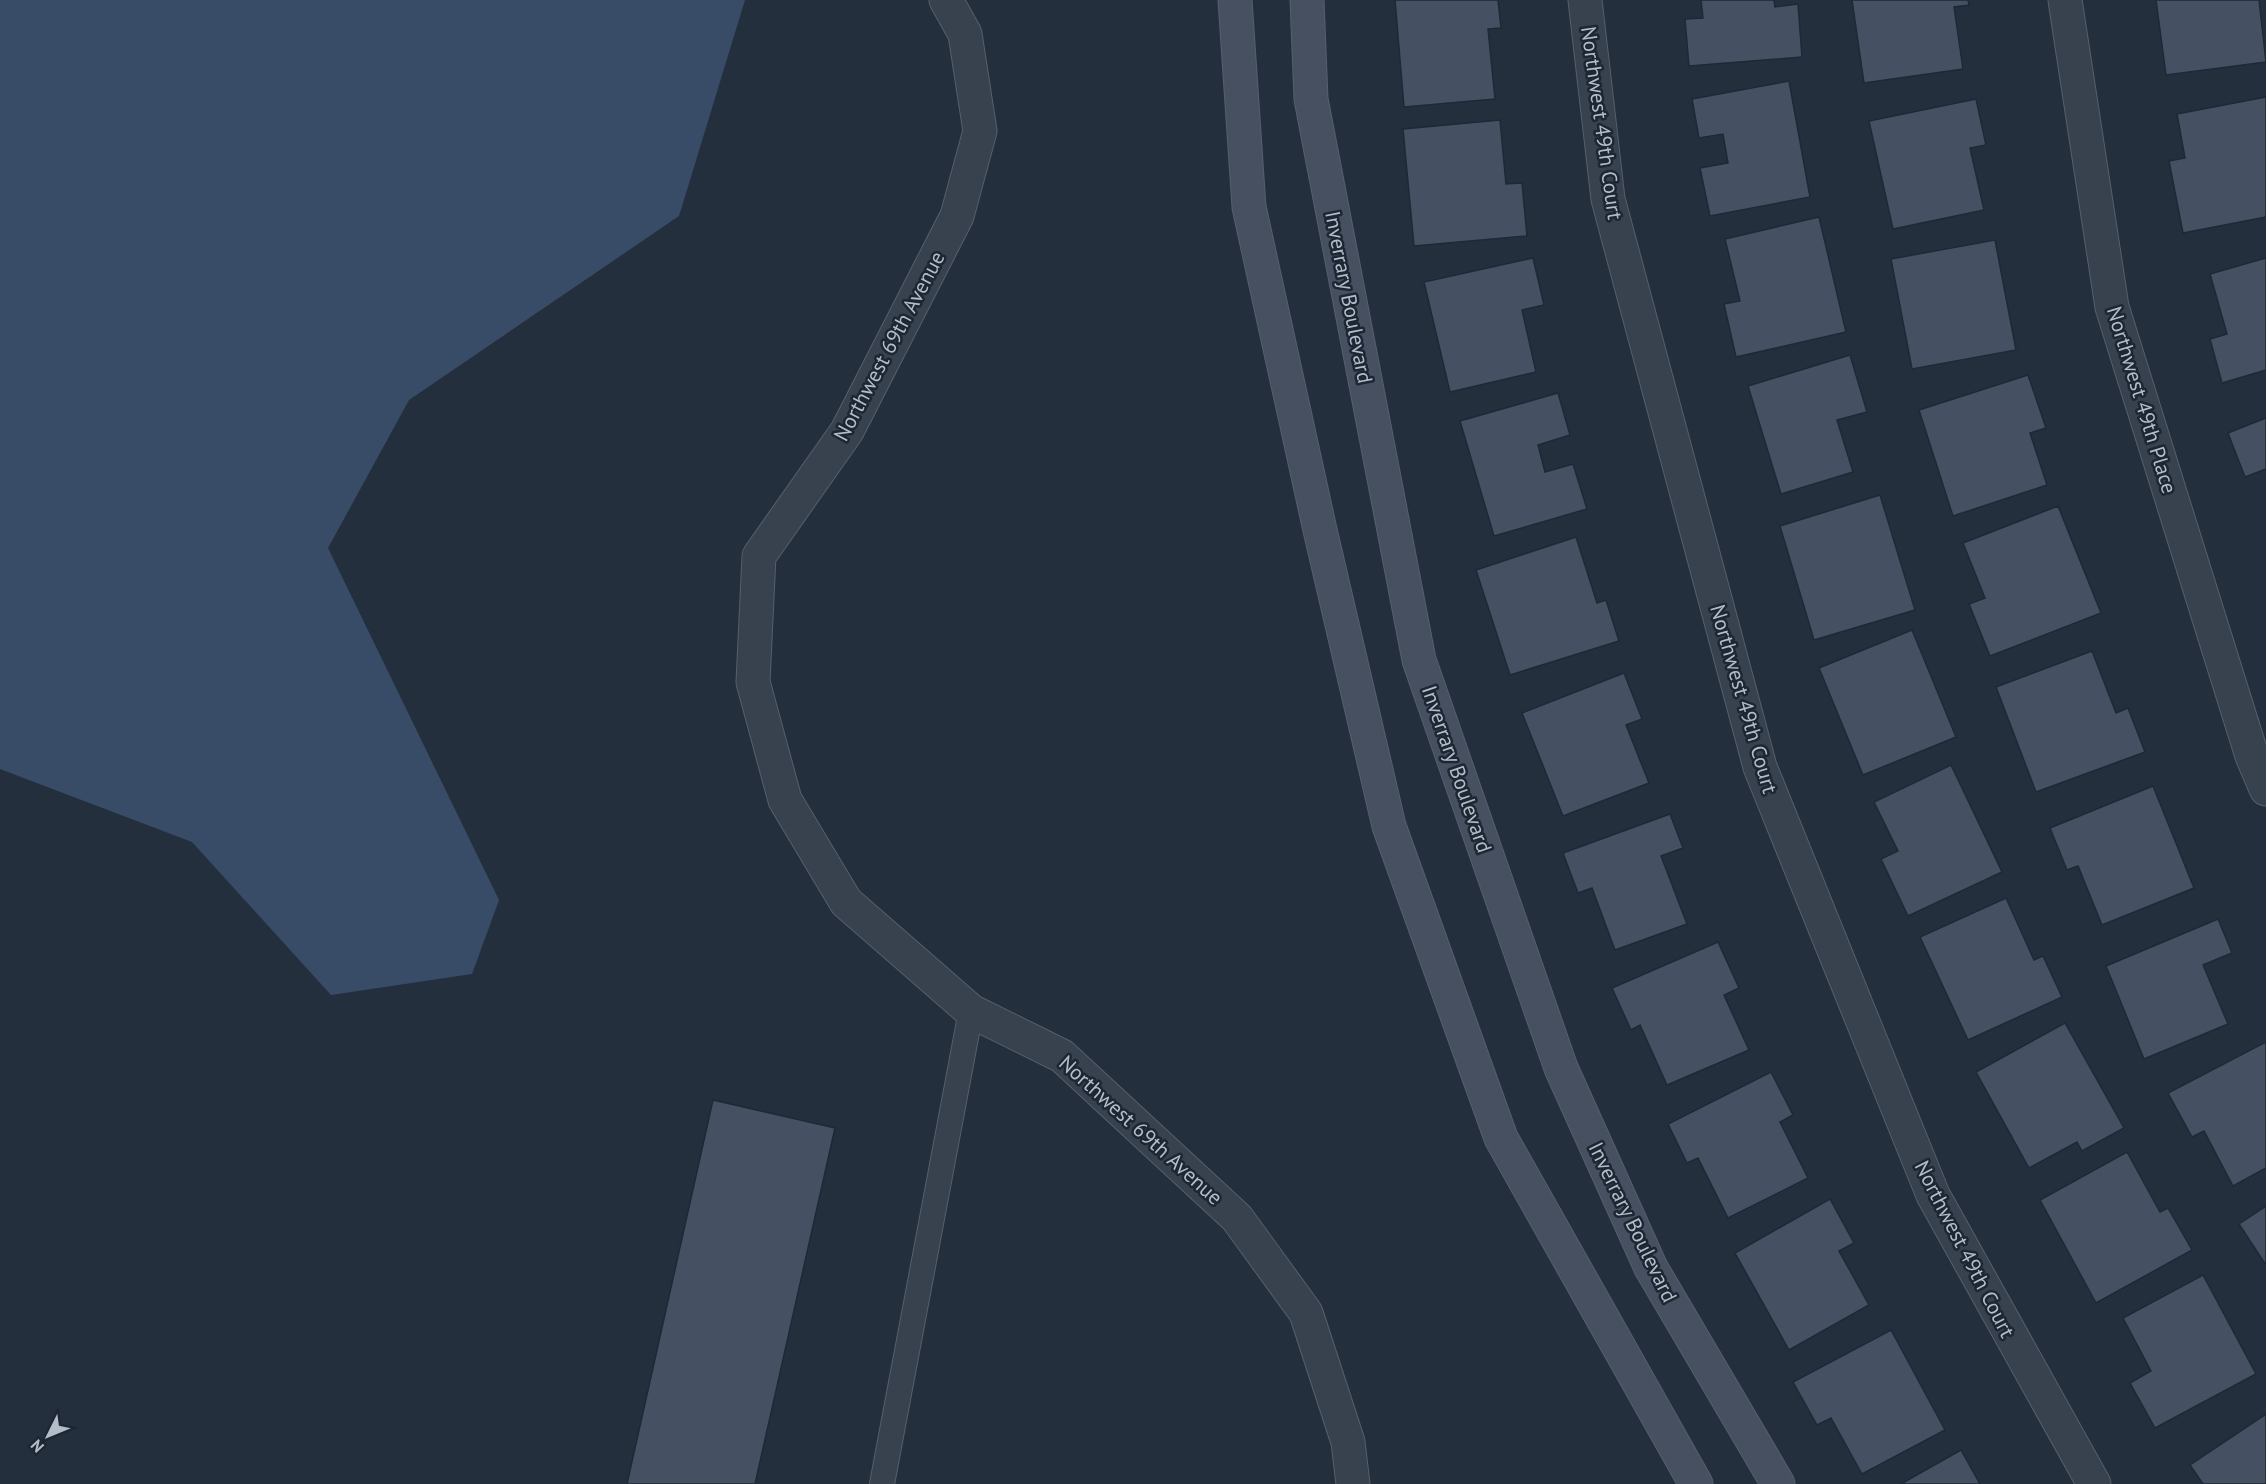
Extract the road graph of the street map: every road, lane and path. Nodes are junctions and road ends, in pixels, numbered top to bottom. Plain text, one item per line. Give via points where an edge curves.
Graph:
1 (946, 0) edge
2 (1235, 0) edge
3 (1306, 0) edge
4 (1585, 0) edge
5 (2065, 0) edge
6 (2266, 789) edge
7 (970, 1011) junction
8 (882, 1484) edge
9 (1353, 1484) edge
10 (1696, 1484) edge
11 (1778, 1484) edge
12 (2094, 1484) edge

1 - 7 street, Northwest 69th Avenue via 965,34 980,131 957,216 847,431 759,556 753,682 785,800 846,902
2 - 10 street via 1249,207 1389,826 1501,1138
3 - 11 street, Inverrary Boulevard via 1311,99 1419,660 1561,1068 1651,1268
4 - 12 street, Northwest 49th Court via 1608,199 1760,767 1933,1196
5 - 6 street, Northwest 49th Place via 2112,307 2252,756
7 - 8 lane
7 - 9 street, Northwest 69th Avenue via 1062,1056 1237,1218 1306,1313 1348,1442

